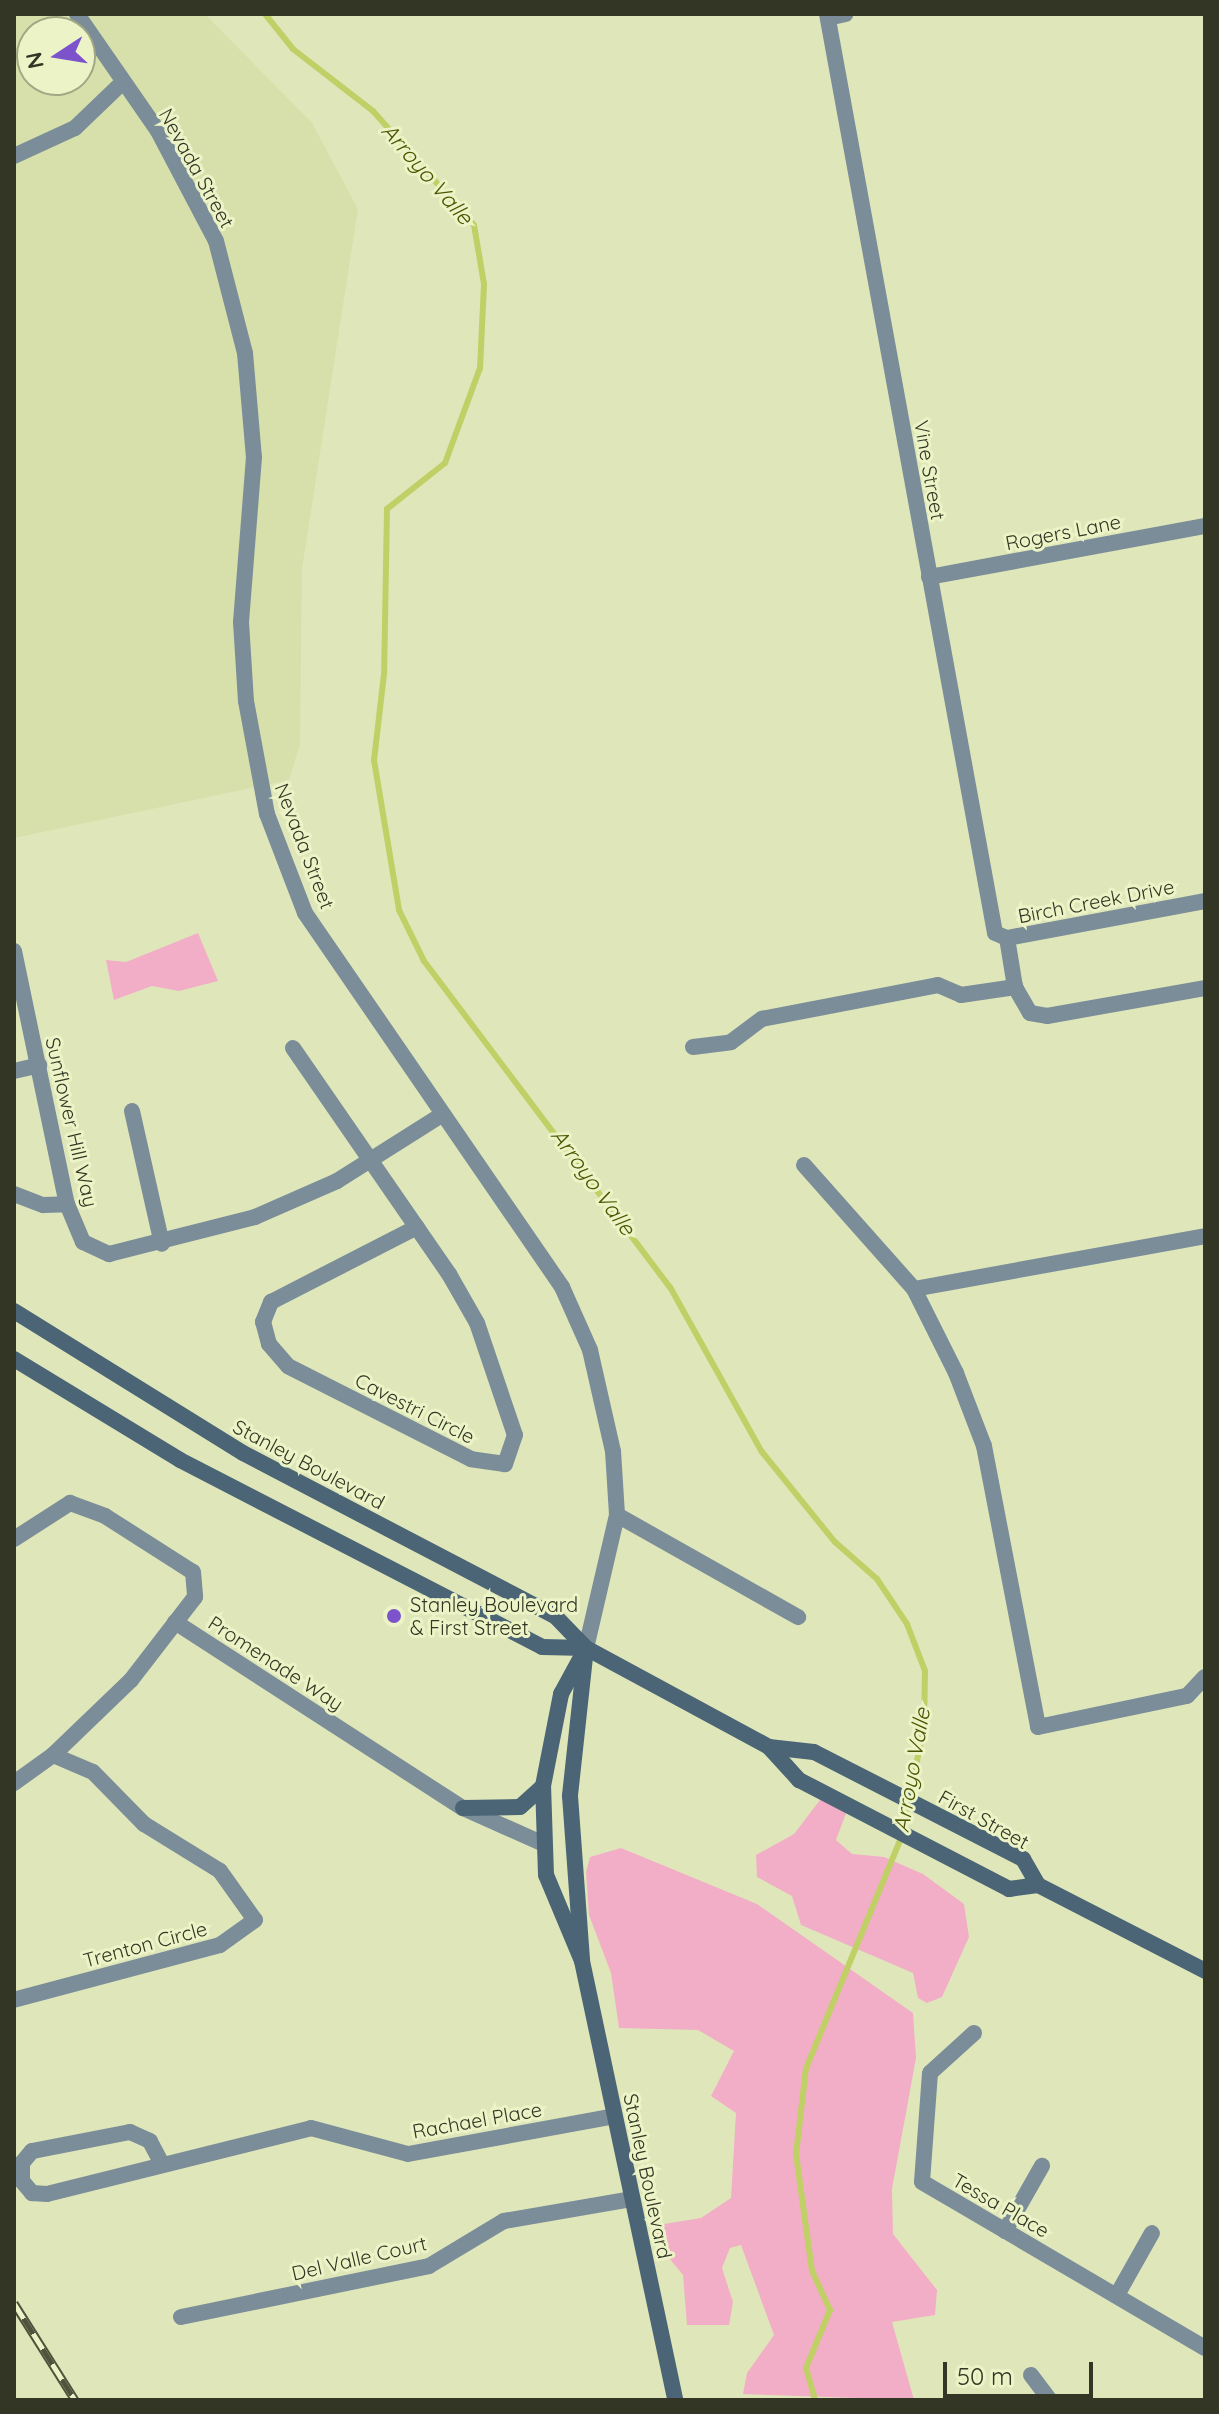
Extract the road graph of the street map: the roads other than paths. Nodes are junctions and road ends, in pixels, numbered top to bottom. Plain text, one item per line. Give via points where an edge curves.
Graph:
1 (77, 14) edge
2 (846, 14) edge
3 (828, 16) edge
4 (123, 82) junction
5 (14, 156) edge
6 (1205, 526) edge
7 (929, 577) junction
8 (1205, 901) edge
9 (1001, 936) junction
10 (14, 951) edge
11 (17, 981) edge
12 (1015, 987) junction
13 (1205, 988) edge
14 (693, 1047) dead end
15 (293, 1048) dead end
16 (39, 1065) junction
17 (14, 1071) edge
18 (132, 1111) dead end
19 (443, 1114) junction
20 (370, 1160) junction
21 (804, 1165) dead end
22 (14, 1194) edge
23 (67, 1204) junction
24 (417, 1227) junction
25 (1205, 1236) edge
26 (162, 1244) junction
27 (914, 1289) junction
28 (14, 1311) edge
29 (14, 1327) edge
30 (43, 1332) junction
31 (14, 1359) edge
32 (617, 1515) junction
33 (14, 1539) edge
34 (798, 1617) dead end
35 (175, 1622) junction
36 (586, 1648) junction
37 (1205, 1677) edge
38 (769, 1747) junction
39 (53, 1755) junction
40 (14, 1783) edge
41 (543, 1786) junction
42 (463, 1808) junction
43 (544, 1844) junction
44 (1038, 1885) junction
45 (582, 1961) junction
46 (1205, 1971) edge
47 (14, 2000) edge
48 (974, 2033) dead end
49 (615, 2116) junction
50 (162, 2164) junction
51 (1042, 2166) dead end
52 (631, 2199) junction
53 (1005, 2231) junction
54 (1152, 2233) dead end
55 (1117, 2295) junction
56 (181, 2317) dead end
57 (1205, 2348) edge
58 (1031, 2375) dead end
59 (675, 2400) edge
60 (1050, 2400) edge

1 - 4 street, Nevada Street
2 - 3 street
3 - 7 street, Vine Street
4 - 5 street via 75,128
4 - 19 street, Nevada Street via 216,241 245,353 254,457 241,622 246,701 267,814 305,913
6 - 7 street, Rogers Lane
7 - 9 street, Vine Street
8 - 9 street, Birch Creek Drive
9 - 12 street, Vine Street
10 - 11 street, Sunflower Hill Way
11 - 16 street, Sunflower Hill Way
12 - 13 street via 1030,1013 1047,1016
12 - 14 street via 961,995 938,985 762,1019 731,1042
15 - 20 street, Cavestri Circle
16 - 17 street
16 - 23 street, Sunflower Hill Way
18 - 26 street
19 - 20 street, Sunflower Hill Way
19 - 32 street, Nevada Street via 562,1287 590,1350 613,1451
20 - 24 street, Cavestri Circle
20 - 26 street, Sunflower Hill Way via 255,1217
21 - 27 street
22 - 23 street via 43,1205
23 - 26 street, Sunflower Hill Way via 83,1242 109,1254
24 - 24 street, Cavestri Circle via 477,1323 501,1384 515,1435 505,1464 443,1445 288,1366 269,1344 263,1322 271,1302
25 - 27 street
27 - 37 street via 984,1446 1038,1727 1187,1696
28 - 30 main road, Stanley Boulevard
29 - 30 main road
30 - 36 main road, Stanley Boulevard via 243,1453 555,1616
31 - 36 main road via 180,1460 542,1647
32 - 34 street
32 - 36 street, Nevada Street
33 - 35 street, Promenade Way via 70,1503 105,1516 193,1572 195,1597
35 - 39 street via 131,1680
35 - 42 street, Promenade Way
36 - 38 main road, First Street
36 - 41 main road, Stanley Boulevard via 561,1694
36 - 45 main road, Stanley Boulevard via 570,1796
38 - 44 main road, First Street via 814,1752 1023,1859
38 - 44 main road, First Street via 799,1780 1009,1889
39 - 40 street
39 - 47 street, Trenton Circle via 93,1772 144,1824 220,1871 255,1920 220,1945
41 - 42 main road via 520,1807
41 - 43 main road, Stanley Boulevard
42 - 43 street, Promenade Way
43 - 45 main road, Stanley Boulevard via 546,1875
44 - 46 main road
45 - 49 main road, Stanley Boulevard
48 - 53 street, Tessa Place via 930,2073 922,2182
49 - 50 street, Rachael Place via 408,2154 311,2128
49 - 52 main road, Stanley Boulevard
50 - 50 street, Rachael Place via 47,2194 32,2193 22,2181 22,2163 32,2151 130,2132 150,2141
51 - 53 street
52 - 56 street, Del Valle Court via 504,2221 429,2266
52 - 59 main road, Stanley Boulevard
53 - 55 street, Tessa Place
54 - 55 street
55 - 57 street, Tessa Place
58 - 60 street

